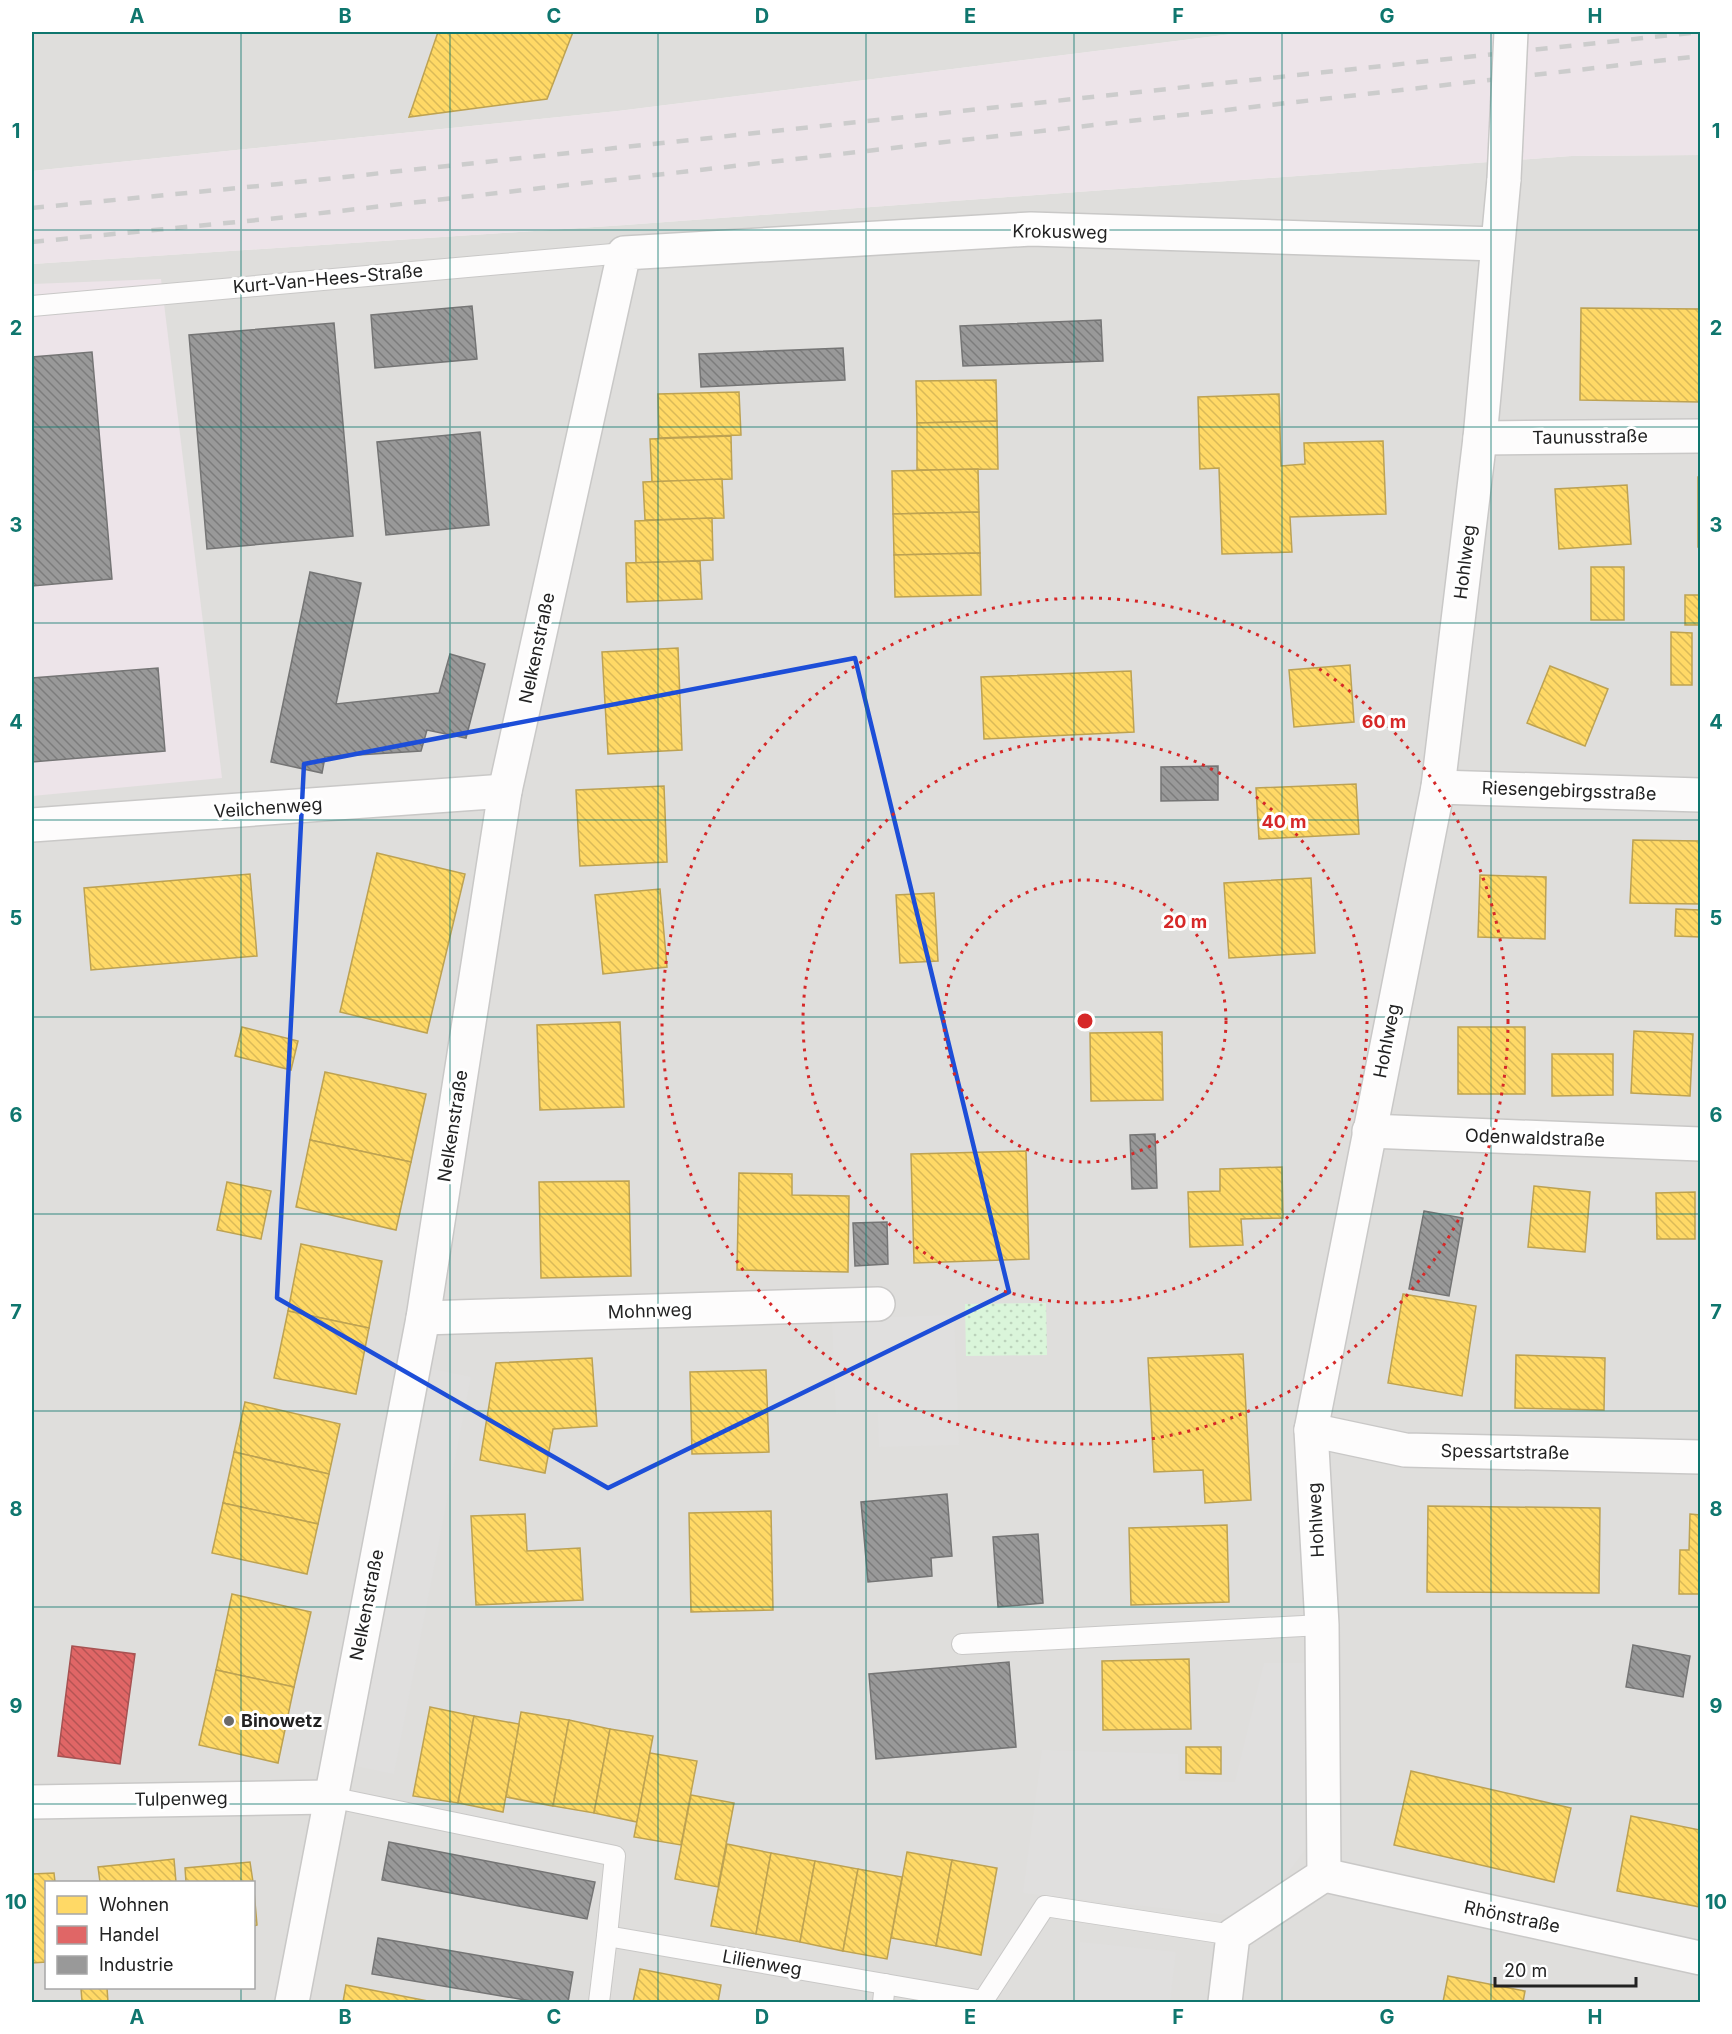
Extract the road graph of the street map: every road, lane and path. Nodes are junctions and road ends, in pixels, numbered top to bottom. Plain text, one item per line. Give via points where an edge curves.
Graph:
1 (1511, 32) edge
2 (1497, 244) junction
3 (624, 253) junction
4 (32, 306) edge
5 (1701, 436) edge
6 (1480, 438) junction
7 (1438, 787) junction
8 (505, 791) junction
9 (1701, 795) edge
10 (32, 825) edge
11 (1370, 1131) junction
12 (1701, 1144) edge
13 (878, 1304) dead end
14 (423, 1318) junction
15 (1311, 1430) junction
16 (1701, 1456) edge
17 (1322, 1625) junction
18 (962, 1644) dead end
19 (330, 1797) junction
20 (32, 1802) edge
21 (1324, 1875) junction
22 (1233, 1935) junction
23 (608, 1936) junction
24 (1701, 1958) edge
25 (884, 1993) edge
26 (292, 2002) edge
27 (599, 2002) edge
28 (1225, 2002) edge

1 - 2 street, Hohlweg, bridge
2 - 3 street, Krokusweg via 1031,230
2 - 6 street, Hohlweg
3 - 4 lane, Kurt-Van-Hees-Straße
3 - 8 street, Nelkenstraße
5 - 6 street, Taunusstraße
6 - 7 street, Hohlweg
7 - 9 street, Riesengebirgsstraße
7 - 11 street, Hohlweg
8 - 10 street, Veilchenweg
8 - 14 street, Nelkenstraße
11 - 12 street, Odenwaldstraße
11 - 15 street, Hohlweg
13 - 14 street, Mohnweg
14 - 19 street, Nelkenstraße
15 - 16 street, Spessartstraße via 1405,1450
15 - 17 street, Hohlweg
17 - 18 lane
17 - 21 street, Hohlweg
19 - 20 street, Tulpenweg
19 - 23 lane via 615,1856
19 - 26 street, Nelkenstraße
21 - 22 street
21 - 24 street, Rhönstraße
22 - 25 lane, Lilienweg via 1045,1906 983,2001
22 - 28 street
23 - 25 lane, Lilienweg
23 - 27 lane

